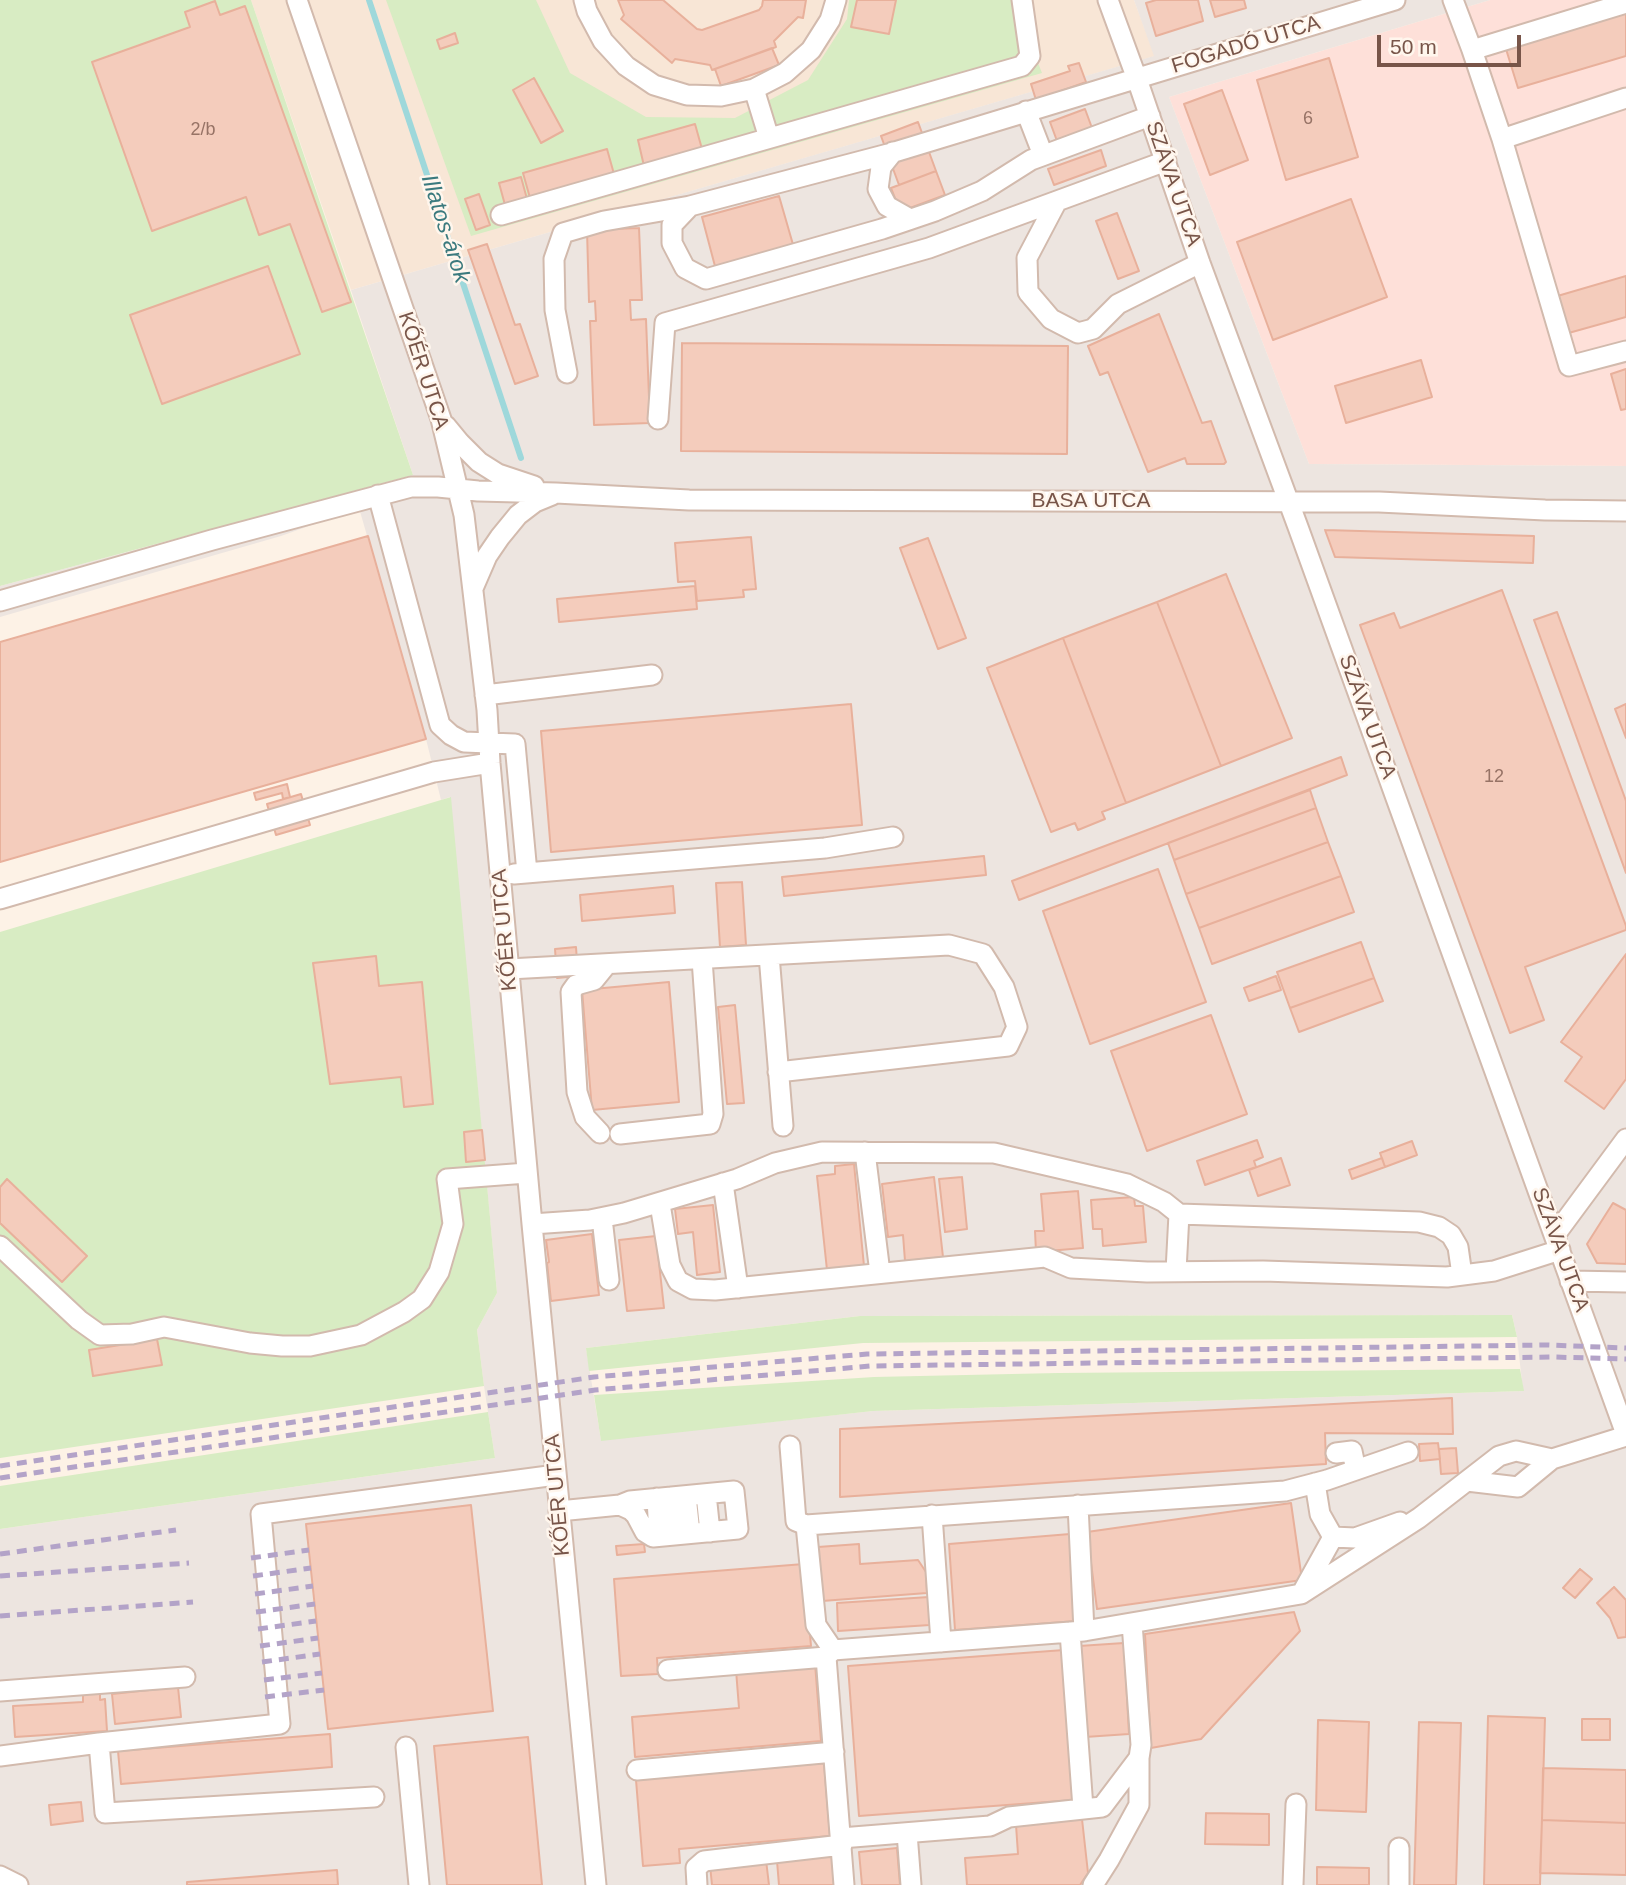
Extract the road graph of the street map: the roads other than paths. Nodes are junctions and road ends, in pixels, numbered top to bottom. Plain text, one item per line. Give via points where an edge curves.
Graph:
1 (298, 0) edge
2 (584, 0) edge
3 (836, 0) edge
4 (1023, 0) edge
5 (1108, 0) edge
6 (1395, 0) edge
7 (1453, 0) edge
8 (1626, 3) edge
9 (1472, 50) junction
10 (1138, 79) junction
11 (754, 89) junction
12 (1626, 98) edge
13 (1026, 111) junction
14 (1150, 116) junction
15 (769, 138) junction
16 (1502, 139) junction
17 (893, 152) junction
18 (1043, 155) junction
19 (1166, 161) junction
20 (1057, 201) junction
21 (690, 206) junction
22 (501, 215) dead end
23 (910, 219) junction
24 (1200, 263) junction
25 (1626, 351) edge
26 (567, 373) dead end
27 (441, 419) junction
28 (658, 419) dead end
29 (457, 488) junction
30 (556, 493) junction
31 (378, 495) junction
32 (1289, 502) junction
33 (1626, 511) edge
34 (474, 588) junction
35 (0, 601) edge
36 (652, 674) dead end
37 (485, 695) junction
38 (489, 753) junction
39 (892, 837) dead end
40 (527, 873) junction
41 (500, 874) junction
42 (0, 899) edge
43 (769, 955) junction
44 (702, 958) junction
45 (607, 964) junction
46 (509, 970) junction
47 (778, 1072) junction
48 (783, 1126) dead end
49 (600, 1133) dead end
50 (620, 1134) dead end
51 (1626, 1139) edge
52 (865, 1152) junction
53 (527, 1172) junction
54 (723, 1184) junction
55 (660, 1204) junction
56 (1179, 1214) junction
57 (602, 1218) junction
58 (532, 1224) junction
59 (1557, 1243) junction
60 (0, 1246) edge
61 (1176, 1271) junction
62 (880, 1273) junction
63 (1462, 1275) junction
64 (610, 1280) dead end
65 (1570, 1280) junction
66 (1626, 1282) edge
67 (738, 1288) junction
68 (1626, 1435) edge
69 (790, 1446) dead end
70 (1408, 1452) dead end
71 (1336, 1453) dead end
72 (1552, 1459) junction
73 (1356, 1470) junction
74 (556, 1475) junction
75 (1467, 1481) junction
76 (1315, 1483) junction
77 (714, 1493) junction
78 (671, 1497) junction
79 (620, 1505) junction
80 (1078, 1505) junction
81 (559, 1511) junction
82 (1427, 1511) junction
83 (932, 1515) junction
84 (806, 1525) junction
85 (718, 1531) junction
86 (674, 1535) junction
87 (1333, 1537) junction
88 (1301, 1594) junction
89 (1132, 1623) junction
90 (1077, 1632) junction
91 (941, 1642) junction
92 (829, 1653) junction
93 (668, 1670) dead end
94 (185, 1677) dead end
95 (0, 1691) edge
96 (99, 1743) junction
97 (406, 1747) dead end
98 (834, 1752) junction
99 (0, 1756) edge
100 (1139, 1758) junction
101 (636, 1770) dead end
102 (374, 1797) dead end
103 (1296, 1804) dead end
104 (1083, 1808) junction
105 (907, 1833) junction
106 (841, 1842) junction
107 (1399, 1848) dead end
108 (0, 1876) edge
109 (18, 1885) edge
110 (419, 1885) edge
111 (596, 1885) edge
112 (697, 1885) edge
113 (844, 1885) edge
114 (911, 1885) edge
115 (1093, 1885) edge
116 (1293, 1885) edge
117 (1399, 1885) edge

1 - 27 street, KŐÉR UTCA
2 - 11 street via 603,41 626,66 654,85 710,96
3 - 11 street via 830,20 811,50 785,73
4 - 15 street via 1030,56 1022,66
5 - 10 street, SZÁVA UTCA
6 - 10 street, FOGADÓ UTCA
7 - 9 street
8 - 9 street
9 - 16 street
10 - 13 street, FOGADÓ UTCA
10 - 14 street, SZÁVA UTCA
11 - 15 street
12 - 16 street
13 - 17 street, FOGADÓ UTCA
13 - 18 street
14 - 18 street
14 - 19 street, SZÁVA UTCA
15 - 22 street
16 - 25 street via 1569,366
17 - 21 street, FOGADÓ UTCA
17 - 23 street via 881,167 878,189 887,206
18 - 23 street via 982,191
19 - 20 street
19 - 24 street, SZÁVA UTCA
20 - 24 street via 1027,258 1028,292 1051,319 1078,333 1093,329 1118,304
20 - 28 street via 929,248 665,323
21 - 23 street via 672,225 672,243 685,268 706,279
21 - 26 street, FOGADÓ UTCA via 563,233 554,259 555,310
24 - 32 street, SZÁVA UTCA
27 - 29 street, KŐÉR UTCA
27 - 30 street, BASA UTCA via 479,462 498,474
29 - 30 street, BASA UTCA
29 - 31 street, BASA UTCA via 411,486
29 - 34 street, KŐÉR UTCA
30 - 32 street, BASA UTCA via 689,500
30 - 34 street via 518,516 487,556
31 - 35 street, BASA UTCA
31 - 38 street via 440,725
32 - 33 street, BASA UTCA
32 - 59 street, SZÁVA UTCA
34 - 37 street, KŐÉR UTCA
36 - 37 street
37 - 38 street, KŐÉR UTCA
38 - 40 street via 515,744
38 - 41 street, KŐÉR UTCA
38 - 42 street
39 - 40 street via 825,848
40 - 41 street
41 - 46 street, KŐÉR UTCA
43 - 44 street
43 - 47 street
43 - 47 street via 949,945 983,954 1004,987 1017,1027 1008,1046
44 - 45 street
44 - 50 street via 710,1124
45 - 46 street
45 - 49 street via 594,980 576,985 570,992 577,1092 585,1117
46 - 53 street, KŐÉR UTCA
47 - 48 street
51 - 59 street
52 - 54 street via 822,1152 775,1163
52 - 56 street via 994,1153 1127,1184
52 - 62 street
53 - 58 street, KŐÉR UTCA
53 - 60 street via 447,1179 453,1224 439,1272 422,1299 361,1335 310,1346 250,1343 164,1327 100,1335
54 - 55 street
54 - 67 street
55 - 57 street
55 - 67 street via 670,1265 678,1281 692,1289
56 - 61 street
56 - 63 street via 1419,1222 1451,1235 1458,1247
57 - 58 street
57 - 64 street
58 - 74 street, KŐÉR UTCA
59 - 63 street via 1493,1271
59 - 65 street, SZÁVA UTCA
61 - 62 street via 1072,1268 1045,1257
61 - 63 street
62 - 67 street
65 - 66 street
65 - 68 street, SZÁVA UTCA
68 - 72 street
69 - 84 street via 796,1521
70 - 73 street
71 - 73 street via 1352,1451
72 - 75 street via 1517,1451 1499,1456
72 - 75 street via 1518,1487
73 - 76 street
74 - 81 street, KŐÉR UTCA
74 - 96 street via 261,1514 280,1724
75 - 82 street
76 - 80 street via 1285,1491
76 - 87 street via 1320,1514
77 - 78 street
77 - 85 street
77 - 85 street via 734,1491 738,1529
78 - 79 street
78 - 86 street
78 - 86 street
79 - 81 street
79 - 86 street via 636,1515 645,1532
80 - 83 street
80 - 90 street
81 - 111 street, KŐÉR UTCA
82 - 87 street via 1355,1538
82 - 88 street
83 - 84 street
83 - 91 street
84 - 92 street via 816,1625
85 - 86 street
87 - 88 street
88 - 89 street
89 - 90 street
89 - 100 street
90 - 91 street
90 - 104 street
91 - 92 street
92 - 93 street
92 - 98 street
94 - 95 street
96 - 99 street
96 - 102 street via 105,1813
97 - 110 street
98 - 101 street
98 - 106 street
100 - 104 street via 1102,1807
100 - 115 street via 1139,1805
103 - 116 street
104 - 105 street via 1009,1817 990,1826
105 - 106 street
105 - 114 street
106 - 112 street via 704,1861 696,1868
106 - 113 street
107 - 117 street
108 - 109 street

